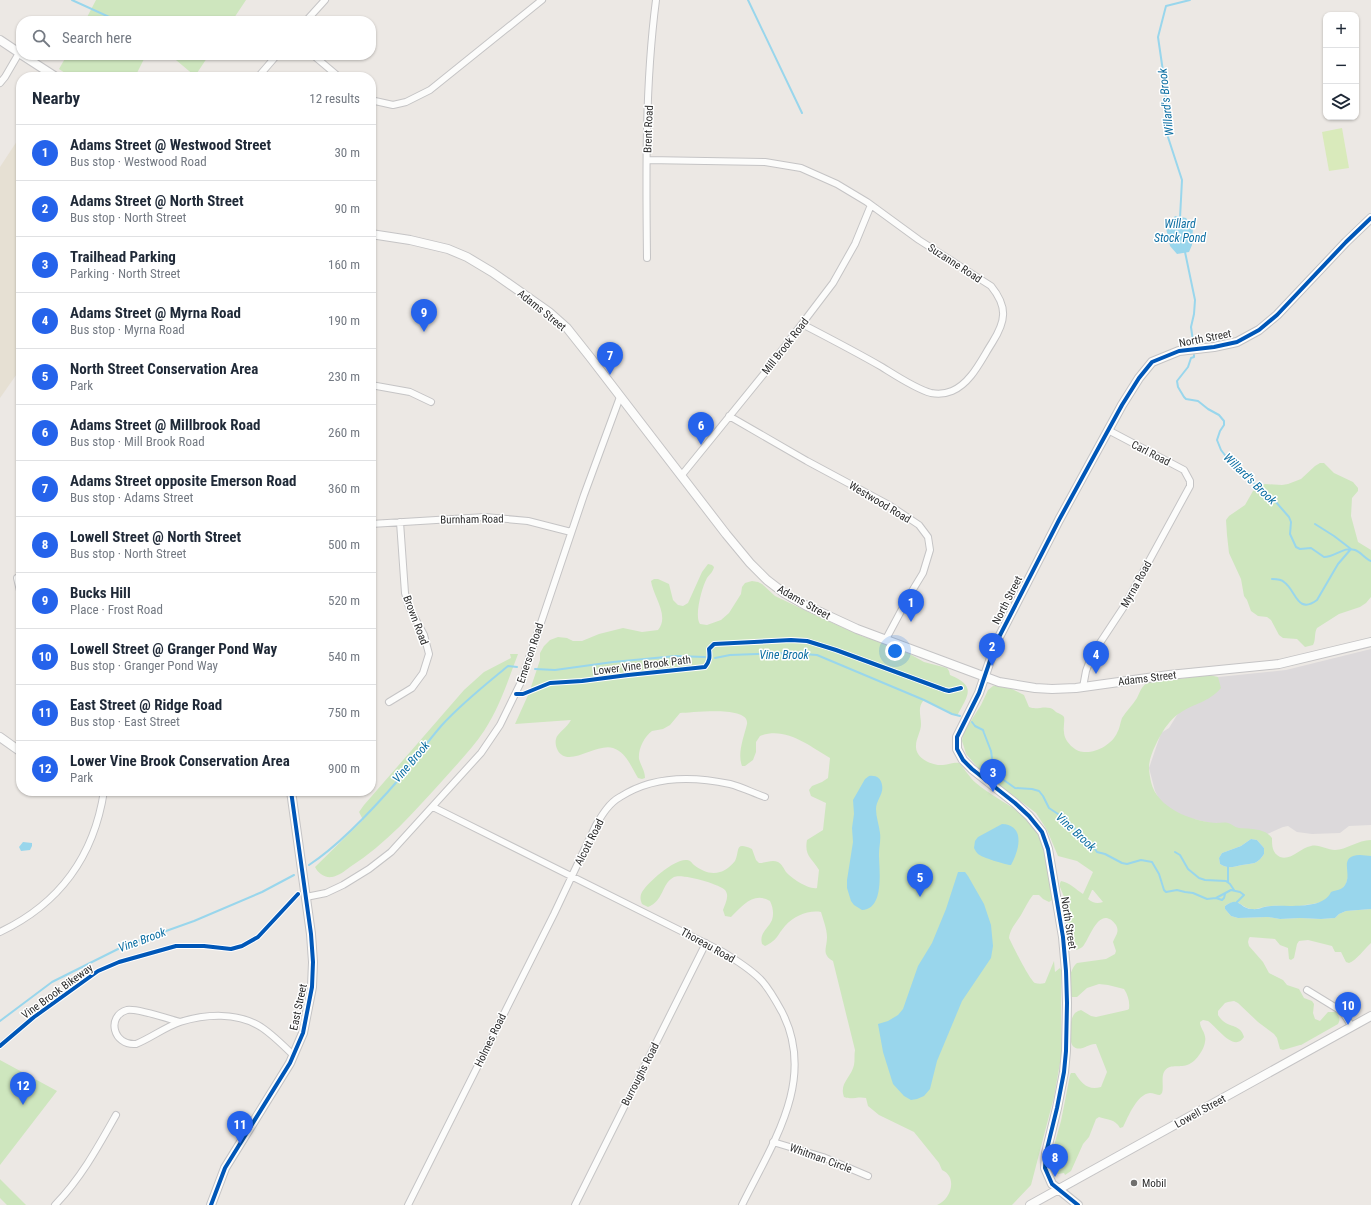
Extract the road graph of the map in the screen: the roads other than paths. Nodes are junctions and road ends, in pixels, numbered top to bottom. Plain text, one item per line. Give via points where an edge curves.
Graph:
1 (325, 0) edge
2 (542, 0) edge
3 (656, 0) edge
4 (311, 16) edge
5 (0, 40) edge
6 (16, 51) edge
7 (17, 60) edge
8 (30, 60) edge
9 (273, 60) edge
10 (319, 60) edge
11 (48, 72) edge
12 (262, 72) edge
13 (333, 72) edge
14 (0, 83) edge
15 (376, 102) edge
16 (647, 160) junction
17 (871, 205) junction
18 (1371, 218) edge
19 (376, 235) edge
20 (648, 258) dead end
21 (802, 324) junction
22 (376, 386) edge
23 (620, 397) junction
24 (431, 402) dead end
25 (729, 416) junction
26 (1108, 430) junction
27 (681, 476) junction
28 (1190, 481) joint
29 (400, 522) junction
30 (376, 524) edge
31 (571, 532) junction
32 (886, 640) junction
33 (1371, 642) edge
34 (984, 677) junction
35 (1083, 687) junction
36 (389, 702) dead end
37 (0, 737) edge
38 (16, 748) edge
39 (103, 796) edge
40 (292, 796) edge
41 (765, 797) dead end
42 (433, 807) junction
43 (572, 876) junction
44 (306, 897) junction
45 (0, 932) edge
46 (706, 943) junction
47 (1307, 990) dead end
48 (1371, 1016) edge
49 (180, 1022) junction
50 (1352, 1027) junction
51 (294, 1055) junction
52 (116, 1115) dead end
53 (773, 1142) junction
54 (868, 1176) dead end
55 (1058, 1190) junction
56 (55, 1205) edge
57 (211, 1205) edge
58 (408, 1205) edge
59 (575, 1205) edge
60 (742, 1205) edge
61 (1030, 1205) edge
62 (1078, 1205) edge

1 - 4 street
2 - 15 street via 430,90 406,102 393,105
3 - 16 street, Brent Road via 651,38
5 - 6 street
7 - 14 street
8 - 11 street
9 - 12 street
10 - 13 street
16 - 17 street, Suzanne Road via 765,162 801,168 837,184
16 - 20 street, Brent Road
17 - 21 street, Mill Brook Road via 833,283
17 - 21 street, Suzanne Road via 990,286 1002,303 1004,316 995,337 962,386 951,392 936,393 910,383
18 - 26 street, North Street via 1277,315 1259,330 1237,342 1179,352 1152,362
19 - 23 street, Adams Street via 448,249 492,272 549,312 567,328
21 - 25 street, Mill Brook Road
22 - 24 street via 410,392
23 - 27 street, Adams Street
23 - 31 street, Emerson Road
25 - 27 street, Mill Brook Road
25 - 32 street, Westwood Road via 807,462 889,505 919,525 928,536 930,550 923,573
26 - 28 street, Carl Road via 1184,470
26 - 34 street, North Street via 1004,625
27 - 32 street, Adams Street via 726,534 767,580 805,605
28 - 35 street, Myrna Road via 1181,504 1125,605 1092,655
29 - 30 street, Burnham Road
29 - 31 street, Burnham Road via 485,517 534,522
29 - 36 street, Brown Road via 405,593 409,607 424,635 428,654 423,674 412,688
31 - 42 street, Emerson Road via 516,694 500,726 481,753
32 - 34 street, Adams Street
33 - 35 street, Adams Street via 1279,664
34 - 35 street, Adams Street via 1034,688
34 - 55 street, North Street via 977,697 958,733 957,749 969,766 1019,806 1042,832 1048,849 1062,930 1067,984 1066,1058 1044,1165 1050,1182
37 - 38 street
39 - 45 street via 88,847 70,876 52,897 30,915
40 - 44 street, East Street
41 - 43 street, Alcott Road via 731,784 687,779 664,780 639,787 619,797 604,812
42 - 43 street, Thoreau Road
42 - 44 street, Emerson Road via 391,852 369,869 326,893
43 - 46 street, Thoreau Road
43 - 58 street, Holmes Road
44 - 51 street, East Street via 312,954 312,987
46 - 53 street, Thoreau Road via 750,970 762,982 775,999 792,1036 795,1061 791,1102
46 - 59 street, Burroughs Road
47 - 50 street via 1338,1008
48 - 50 street, Lowell Street
49 - 49 street via 133,1010 117,1017 114,1029 119,1039 136,1044
49 - 51 street via 213,1016 236,1017 260,1026
50 - 55 street, Lowell Street
51 - 57 street, East Street via 225,1168
52 - 56 street via 87,1165
53 - 54 street, Whitman Circle via 823,1157
53 - 60 street, Thoreau Road
55 - 61 street, Lowell Street
55 - 62 street, North Street

